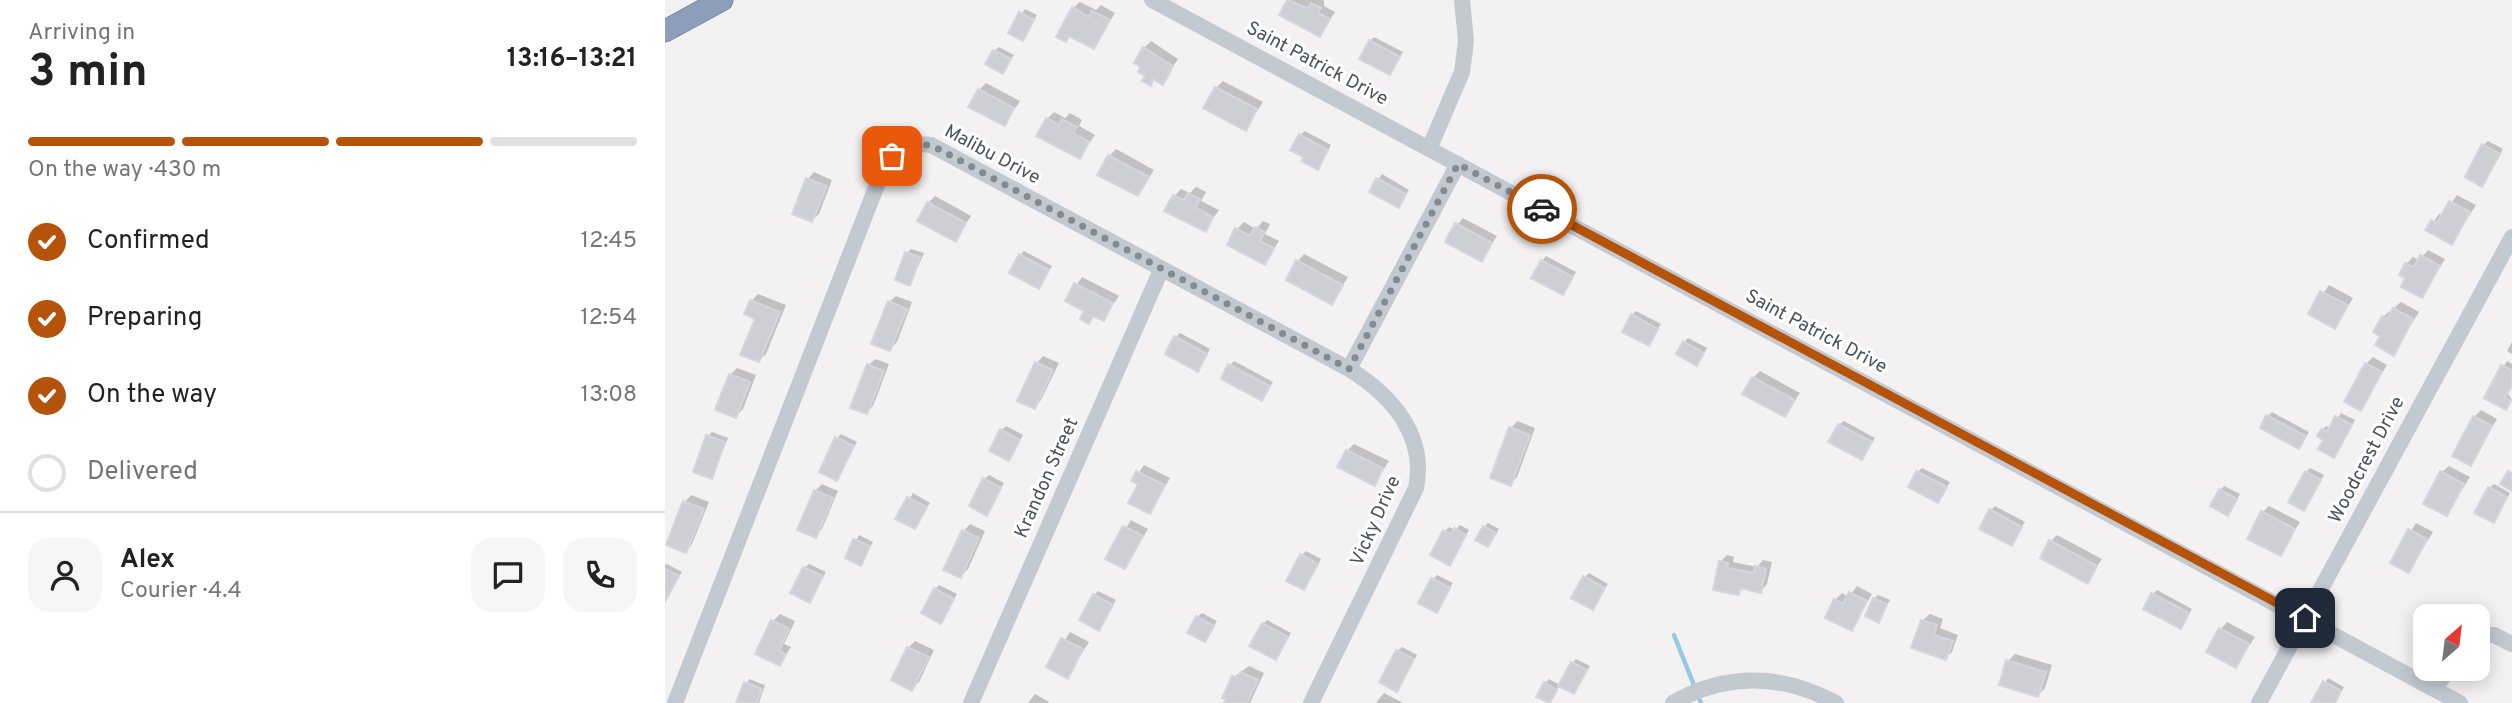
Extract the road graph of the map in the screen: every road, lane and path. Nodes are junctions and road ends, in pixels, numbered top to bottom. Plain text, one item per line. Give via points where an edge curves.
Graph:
1 (722, 0) edge
2 (1152, 0) edge
3 (1462, 0) edge
4 (665, 31) edge
5 (1429, 149) junction
6 (1458, 164) junction
7 (2512, 237) edge
8 (1161, 270) junction
9 (1349, 369) junction
10 (2305, 618) junction
11 (2490, 635) edge
12 (2512, 644) edge
13 (2440, 681) edge
14 (2435, 689) junction
15 (675, 703) edge
16 (971, 703) edge
17 (1311, 703) edge
18 (1673, 703) edge
19 (1836, 703) edge
20 (2259, 703) edge
21 (2460, 703) edge

1 - 4 highway
2 - 5 street, Saint Patrick Drive
3 - 5 street via 1466,41 1462,72
5 - 6 street, Saint Patrick Drive
6 - 9 street
6 - 10 street, Saint Patrick Drive
7 - 10 street, Woodcrest Drive
8 - 9 street, Malibu Drive
8 - 15 street, Malibu Drive via 931,145 902,147 884,167
8 - 16 street, Krandon Street
9 - 17 street, Vicky Drive via 1381,392 1400,416 1416,446 1419,472 1412,500
10 - 14 street, Saint Patrick Drive
10 - 20 street, Woodcrest Drive
11 - 12 street
13 - 14 street
14 - 21 street, Saint Patrick Drive
18 - 19 street via 1706,686 1745,680 1783,681

